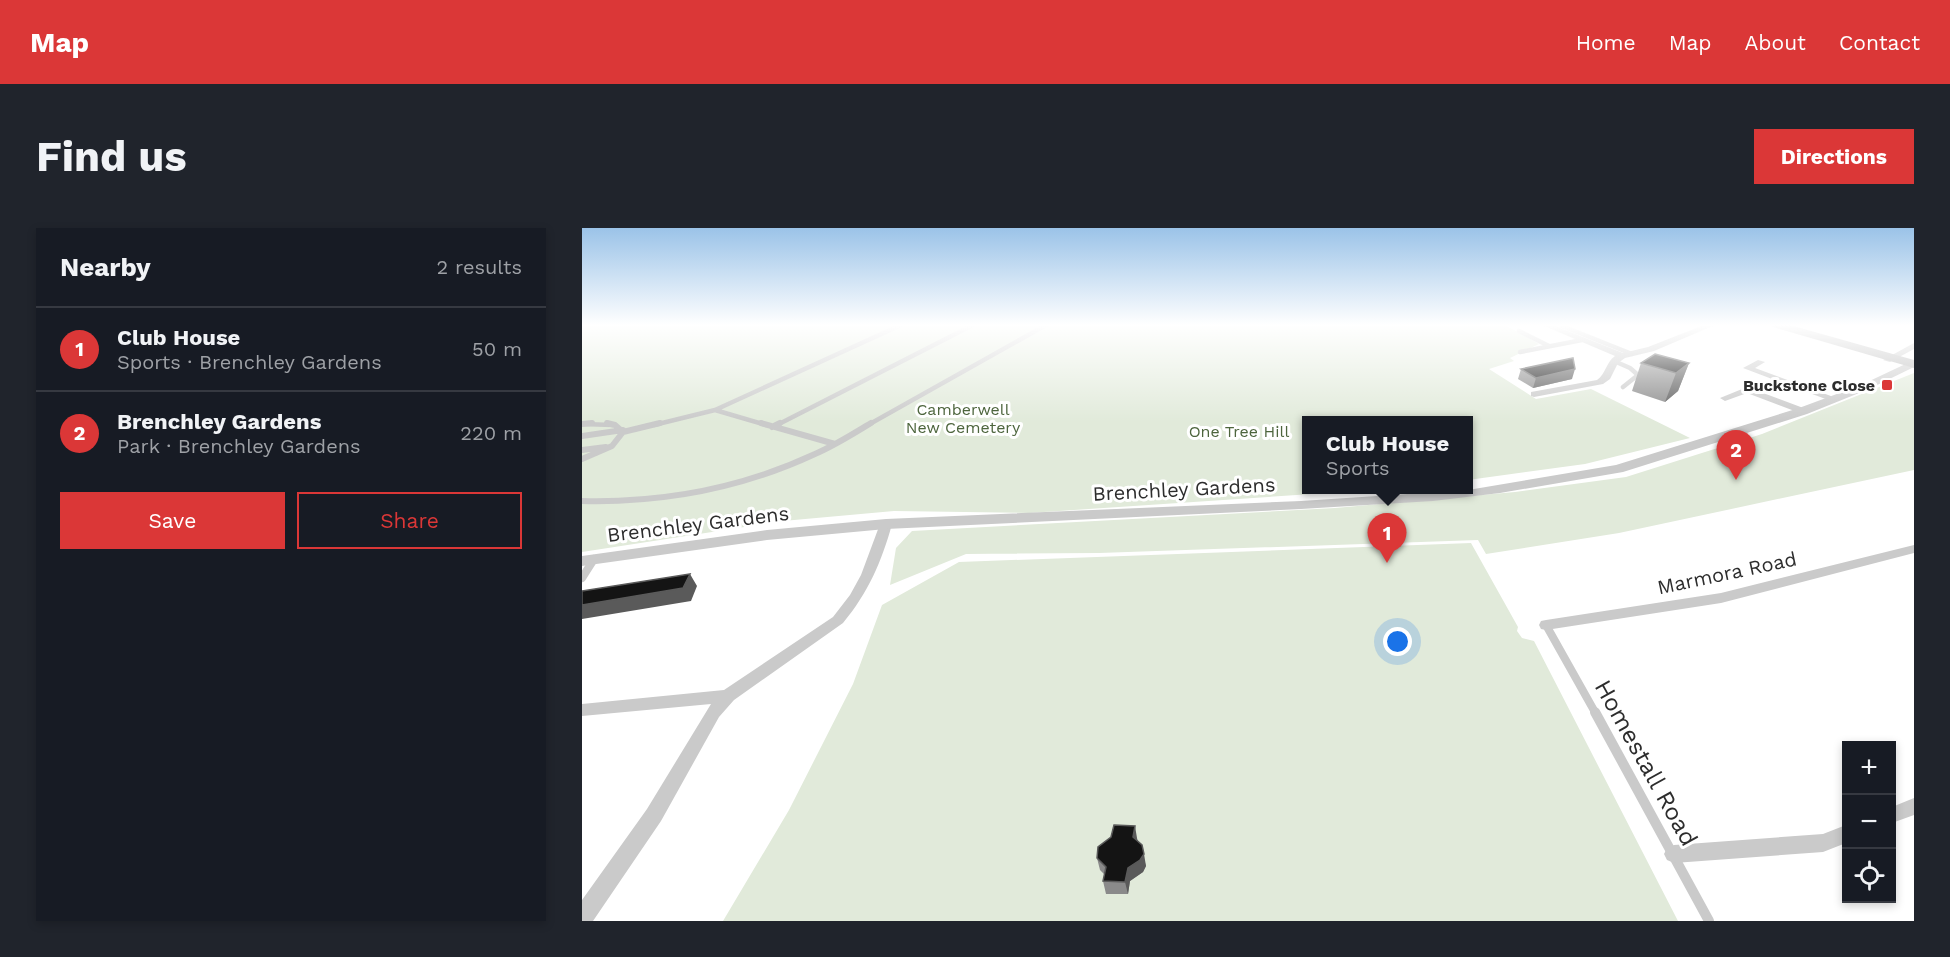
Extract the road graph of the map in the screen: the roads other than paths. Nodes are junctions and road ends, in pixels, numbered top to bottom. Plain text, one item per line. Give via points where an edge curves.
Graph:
1 (830, 357) edge
2 (909, 357) edge
3 (989, 357) edge
4 (1622, 357) edge
5 (1885, 357) edge
6 (1893, 357) edge
7 (1890, 359) junction
8 (1614, 361) junction
9 (1761, 362) dead end
10 (1912, 365) edge
11 (1767, 381) dead end
12 (1623, 387) dead end
13 (1747, 390) junction
14 (1533, 394) dead end
15 (1725, 398) dead end
16 (1834, 399) junction
17 (715, 410) junction
18 (1803, 411) junction
19 (582, 424) edge
20 (772, 427) junction
21 (623, 431) junction
22 (582, 436) edge
23 (835, 444) junction
24 (612, 446) junction
25 (582, 450) edge
26 (582, 459) edge
27 (1473, 492) edge
28 (1458, 494) edge
29 (582, 501) edge
30 (886, 524) junction
31 (1913, 550) edge
32 (588, 560) edge
33 (582, 578) edge
34 (1546, 625) joint
35 (728, 696) junction
36 (582, 710) edge
37 (1914, 806) edge
38 (1896, 813) edge
39 (1842, 836) edge
40 (1674, 854) junction
41 (582, 918) edge
42 (1708, 921) edge

1 - 17 lane
2 - 20 lane
3 - 23 lane
4 - 8 street
5 - 7 main road
6 - 7 street
7 - 10 main road
8 - 12 lane via 1638,375
8 - 14 street via 1600,382
9 - 16 street via 1747,368
10 - 16 street, Brenchley Gardens
11 - 13 street
13 - 15 street
13 - 18 street
16 - 18 street, Brenchley Gardens
17 - 20 lane
17 - 21 lane
18 - 27 street, Brenchley Gardens via 1618,469
19 - 21 lane via 612,424
20 - 23 lane
21 - 22 lane
21 - 24 lane
23 - 29 lane via 787,467 704,490 624,501
24 - 25 lane
24 - 26 lane
28 - 30 street, Brenchley Gardens
30 - 32 street, Brenchley Gardens via 767,535
30 - 35 street via 869,577 838,620
31 - 34 street, Marmora Road via 1721,598
32 - 33 lane
34 - 40 lane, Homestall Road
35 - 36 street
35 - 41 street via 713,712 654,815
37 - 38 street
39 - 40 street via 1823,843
40 - 42 lane, Homestall Road

